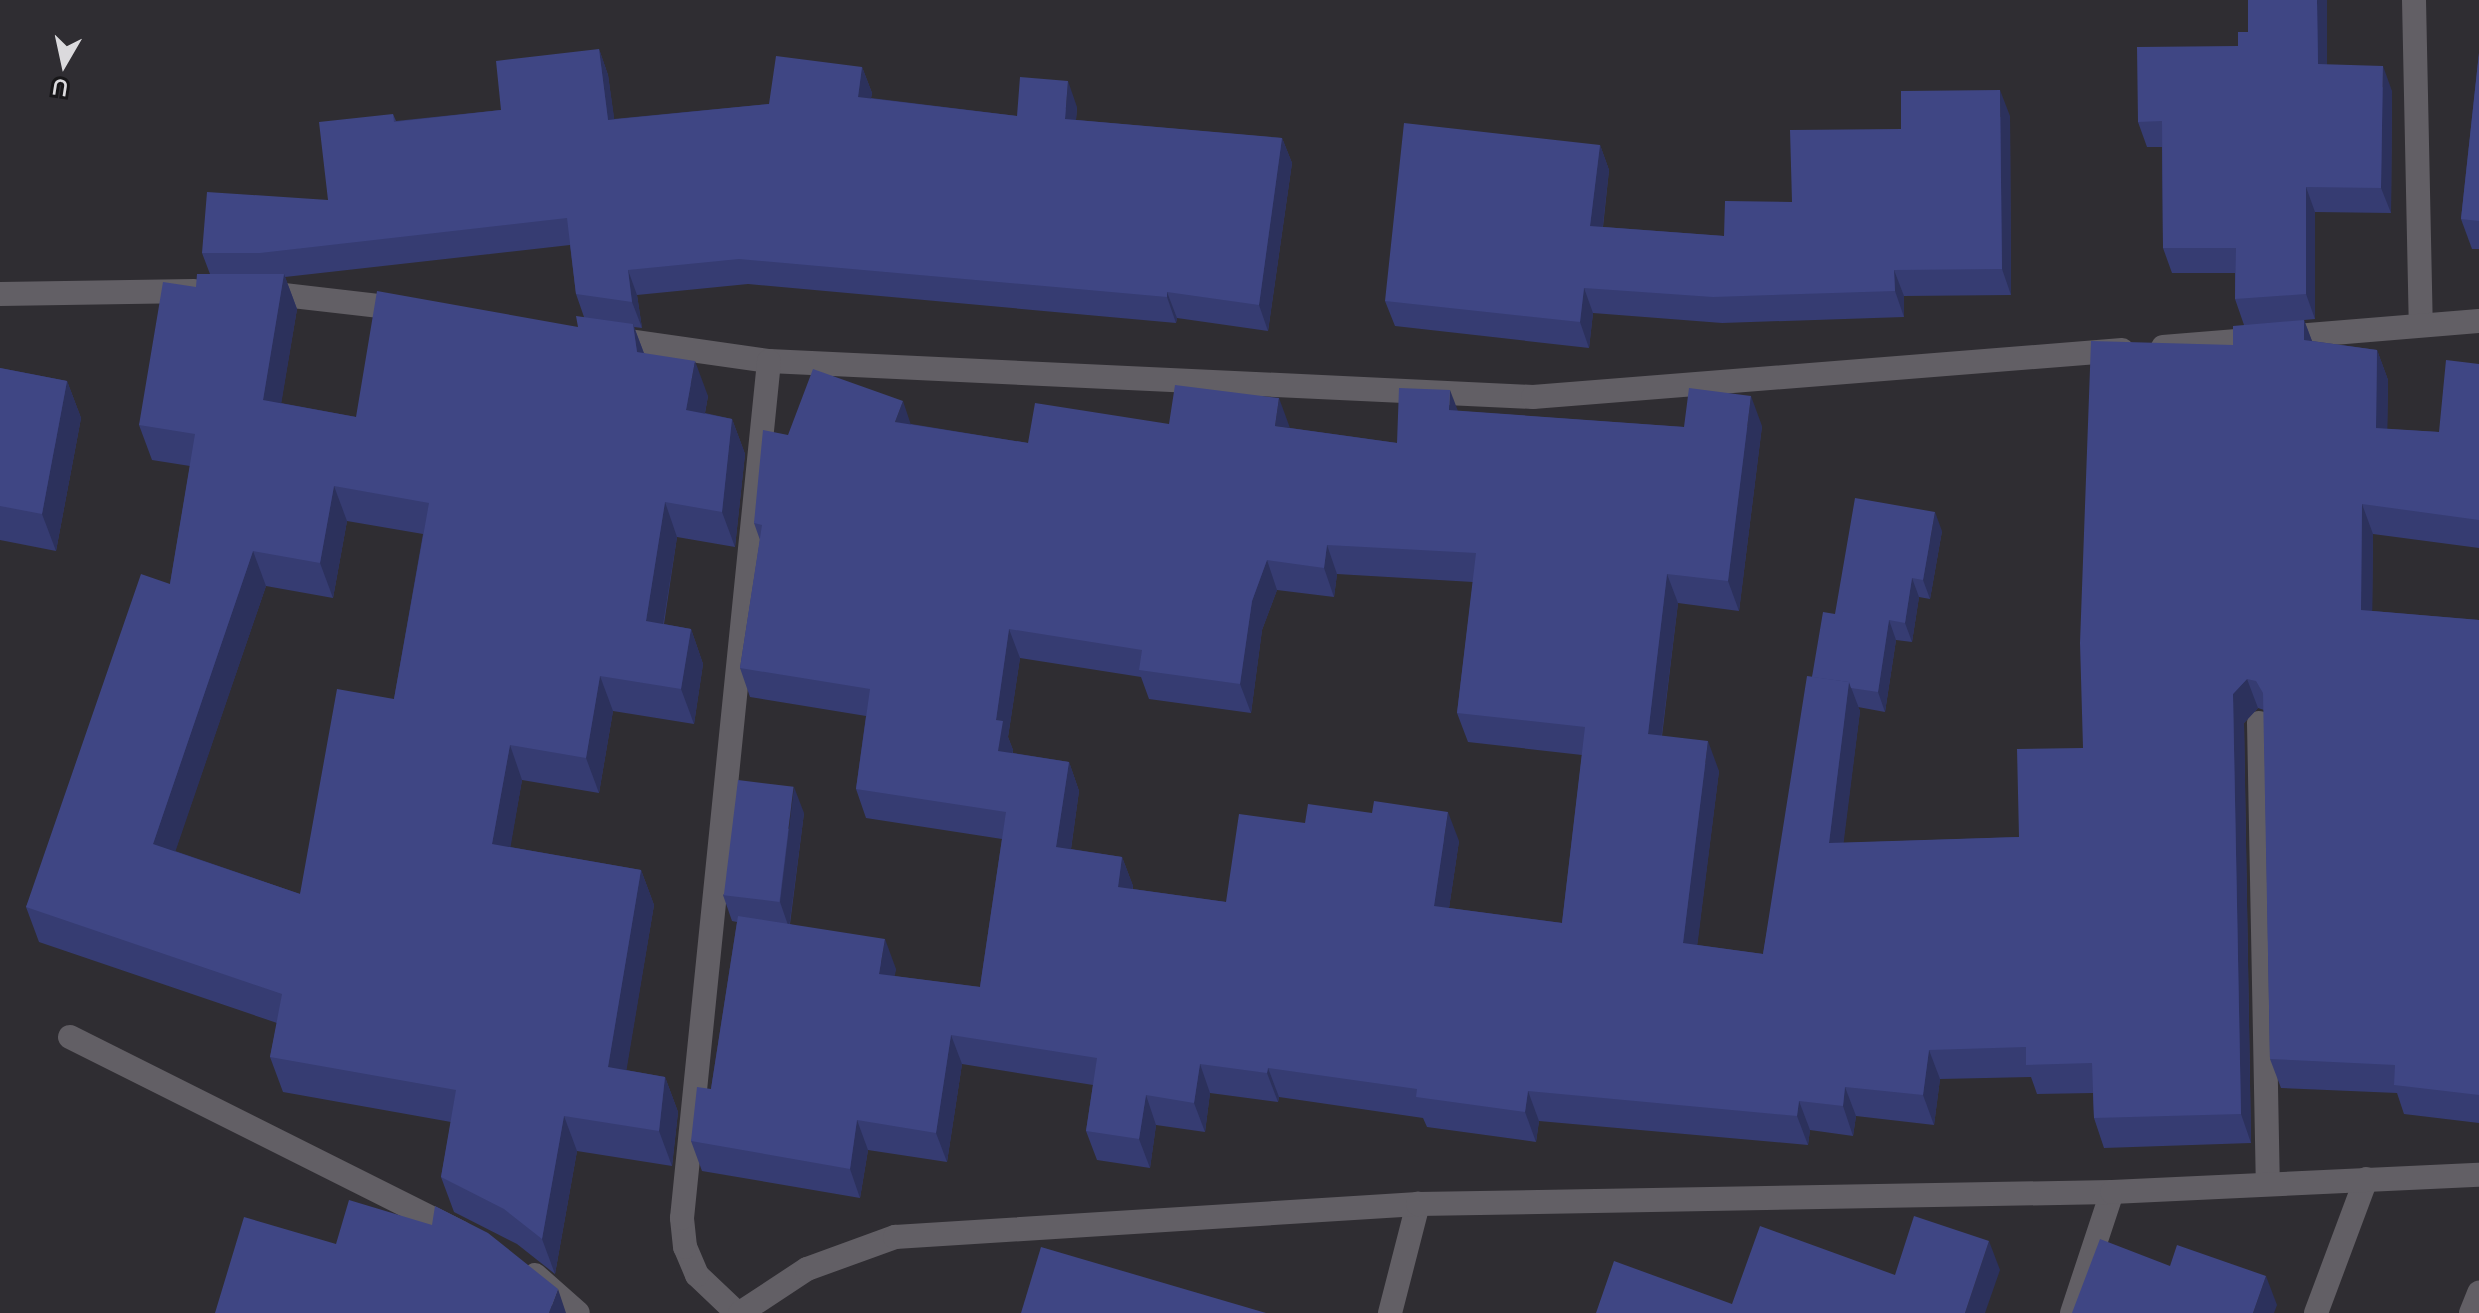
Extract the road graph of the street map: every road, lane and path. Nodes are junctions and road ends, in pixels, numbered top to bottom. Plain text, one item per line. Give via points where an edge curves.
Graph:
1 (2414, 0) edge
2 (0, 294) edge
3 (424, 312) edge
4 (2479, 321) edge
5 (2421, 325) junction
6 (580, 334) edge
7 (769, 361) junction
8 (2259, 723) edge
9 (70, 1037) dead end
10 (2479, 1175) edge
11 (2366, 1179) junction
12 (2268, 1183) junction
13 (2112, 1192) junction
14 (1418, 1204) junction
15 (482, 1243) edge
16 (510, 1257) edge
17 (2479, 1293) edge
18 (578, 1313) edge
19 (739, 1313) edge
20 (1390, 1313) edge
21 (2072, 1313) edge
22 (2316, 1313) edge
23 (2471, 1313) edge

1 - 5 street
2 - 3 street via 229,291
4 - 5 street
5 - 7 street via 1533,397
6 - 7 street
7 - 19 street via 682,1218 685,1247 697,1275
8 - 12 street
9 - 15 street
10 - 11 street
11 - 12 street
11 - 22 street
12 - 13 street
13 - 14 street
13 - 21 street
14 - 19 street via 895,1237 807,1269
14 - 20 street
16 - 18 street
17 - 23 street

